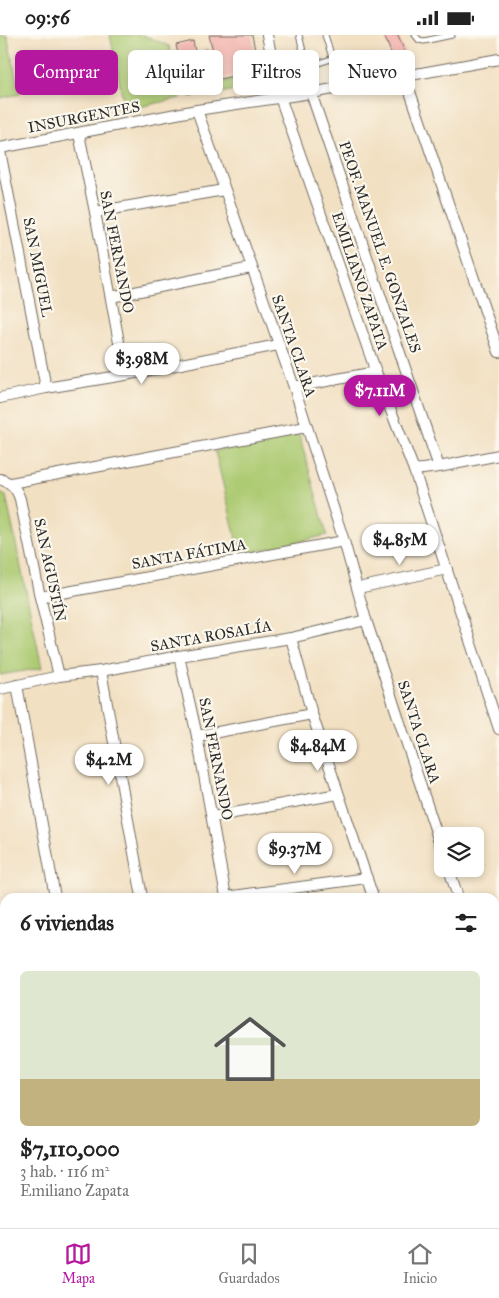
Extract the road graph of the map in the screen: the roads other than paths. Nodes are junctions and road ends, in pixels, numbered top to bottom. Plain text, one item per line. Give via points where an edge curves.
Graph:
1 (268, 35) edge
2 (299, 35) edge
3 (325, 35) edge
4 (415, 35) edge
5 (452, 35) edge
6 (303, 50) edge
7 (329, 51) edge
8 (499, 59) edge
9 (415, 75) edge
10 (296, 95) edge
11 (313, 95) edge
12 (411, 95) edge
13 (280, 97) junction
14 (197, 110) junction
15 (79, 134) junction
16 (0, 150) edge
17 (224, 190) junction
18 (95, 212) junction
19 (251, 268) junction
20 (111, 297) junction
21 (278, 345) junction
22 (499, 352) edge
23 (376, 372) junction
24 (125, 375) junction
25 (294, 387) junction
26 (46, 388) junction
27 (0, 398) edge
28 (306, 427) junction
29 (499, 455) edge
30 (439, 467) junction
31 (414, 471) junction
32 (0, 479) edge
33 (11, 483) junction
34 (344, 541) junction
35 (447, 569) junction
36 (358, 588) junction
37 (40, 597) junction
38 (366, 620) junction
39 (291, 638) junction
40 (179, 656) junction
41 (101, 671) junction
42 (60, 676) junction
43 (17, 685) junction
44 (0, 689) edge
45 (312, 714) junction
46 (499, 729) edge
47 (197, 737) junction
48 (338, 794) junction
49 (212, 817) junction
50 (434, 827) edge
51 (452, 877) edge
52 (366, 878) junction
53 (54, 893) edge
54 (141, 893) edge
55 (225, 893) edge
56 (255, 893) edge
57 (372, 893) edge
58 (457, 893) edge

1 - 13 street, EMILIANO ZAPATA
2 - 6 lane
3 - 7 lane
4 - 5 lane via 424,41
8 - 9 street, INSURGENTES
10 - 13 street, INSURGENTES
11 - 30 street, PEOF. MANUEL E. GONZALES
12 - 22 street
13 - 14 street, INSURGENTES
13 - 23 street, EMILIANO ZAPATA
14 - 15 street, INSURGENTES
14 - 17 street, SANTA CLARA
15 - 16 street, INSURGENTES
15 - 18 street, SAN FERNANDO
16 - 26 street, SAN MIGUEL
17 - 18 street
17 - 19 street, SANTA CLARA
18 - 20 street, SAN FERNANDO
19 - 20 street
19 - 21 street, SANTA CLARA
20 - 24 street, SAN FERNANDO
21 - 24 street
21 - 25 street, SANTA CLARA
23 - 25 street
23 - 31 street, EMILIANO ZAPATA
24 - 26 street
25 - 28 street, SANTA CLARA
26 - 27 street
28 - 33 street
28 - 34 street, SANTA CLARA
29 - 30 street
30 - 31 street
31 - 35 street, EMILIANO ZAPATA
32 - 33 street
33 - 37 street, SAN AGUSTÍN via 20,499
34 - 36 street, SANTA CLARA
34 - 37 street, SANTA FÁTIMA
35 - 36 street
35 - 46 street, EMILIANO ZAPATA
36 - 38 street, SANTA CLARA
37 - 42 street, SAN AGUSTÍN
38 - 39 street, SANTA ROSALÍA
38 - 50 street, SANTA CLARA
39 - 40 street, SANTA ROSALÍA
39 - 45 street
40 - 41 street, SANTA ROSALÍA
40 - 47 street, SAN FERNANDO
41 - 42 street, SANTA ROSALÍA
41 - 54 street
42 - 43 street, SANTA ROSALÍA
43 - 44 street, SANTA ROSALÍA
43 - 53 street
45 - 47 street
45 - 48 street
47 - 49 street, SAN FERNANDO
48 - 49 street
48 - 52 street
49 - 55 street, SAN FERNANDO
51 - 58 street
52 - 56 street
52 - 57 street

